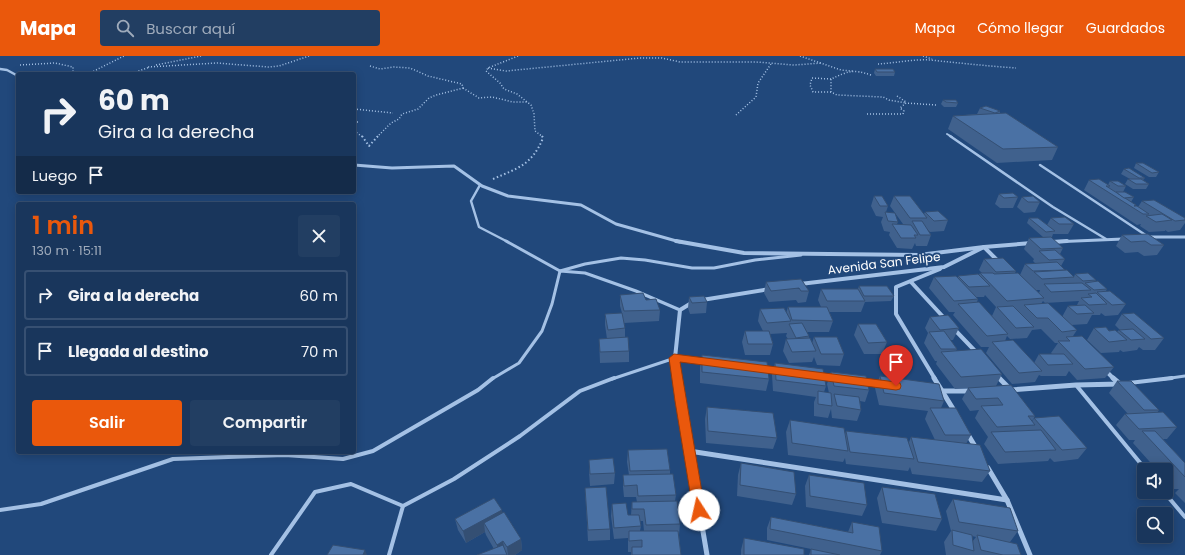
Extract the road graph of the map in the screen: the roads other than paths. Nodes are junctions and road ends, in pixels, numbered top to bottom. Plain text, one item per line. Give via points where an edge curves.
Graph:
1 (0, 69) edge
2 (16, 75) edge
3 (947, 134) dead end
4 (356, 165) edge
5 (1040, 165) dead end
6 (480, 184) junction
7 (1149, 237) junction
8 (1185, 237) edge
9 (1143, 238) edge
10 (1131, 239) edge
11 (1107, 240) junction
12 (1048, 242) edge
13 (1034, 243) edge
14 (984, 247) junction
15 (829, 252) junction
16 (1001, 263) edge
17 (944, 267) junction
18 (560, 271) junction
19 (911, 282) junction
20 (798, 285) edge
21 (776, 288) edge
22 (680, 310) junction
23 (948, 322) edge
24 (953, 327) edge
25 (979, 356) edge
26 (674, 358) junction
27 (714, 363) edge
28 (1104, 368) edge
29 (995, 373) edge
30 (817, 376) edge
31 (1185, 376) edge
32 (841, 379) edge
33 (856, 381) edge
34 (1120, 384) junction
35 (888, 385) edge
36 (1076, 385) junction
37 (928, 390) edge
38 (1011, 390) junction
39 (974, 391) edge
40 (1004, 391) edge
41 (944, 392) junction
42 (959, 420) edge
43 (963, 426) edge
44 (689, 451) junction
45 (979, 453) edge
46 (983, 460) edge
47 (1140, 463) edge
48 (1170, 499) edge
49 (1008, 500) junction
50 (403, 506) junction
51 (0, 510) edge
52 (1185, 517) edge
53 (270, 555) edge
54 (389, 555) edge
55 (707, 555) edge
56 (1030, 555) edge

1 - 2 street
3 - 11 lane via 1053,207
4 - 6 street via 392,168 454,166
5 - 7 lane
6 - 15 street via 508,196 581,205 616,224 678,242 744,253
6 - 18 lane via 471,201 478,227 503,239 537,261
7 - 8 street
7 - 9 street
10 - 11 street
11 - 12 street
13 - 14 street, Avenida San Felipe
14 - 15 street via 919,255
14 - 16 street
14 - 17 street, Avenida San Felipe
15 - 18 lane via 755,260 714,268 692,268 621,258
17 - 19 street
17 - 20 street, Avenida San Felipe
18 - 22 lane via 585,273
18 - 51 lane via 542,331 519,363 373,451 343,459 285,455 173,459 41,504
19 - 23 street
19 - 41 street via 896,287 896,314
21 - 22 street via 696,301
22 - 26 street
24 - 25 street
26 - 27 street
26 - 44 street
26 - 50 lane via 580,391 520,436 454,479
28 - 34 street
29 - 38 street
30 - 32 street
31 - 34 lane
33 - 35 street
34 - 36 street
36 - 38 street
36 - 47 lane
37 - 41 street
38 - 40 street
39 - 41 street
41 - 42 street
43 - 45 street
44 - 49 street
44 - 55 street
46 - 49 street
48 - 52 lane
49 - 56 street
50 - 53 lane via 350,484 315,492
50 - 54 lane

